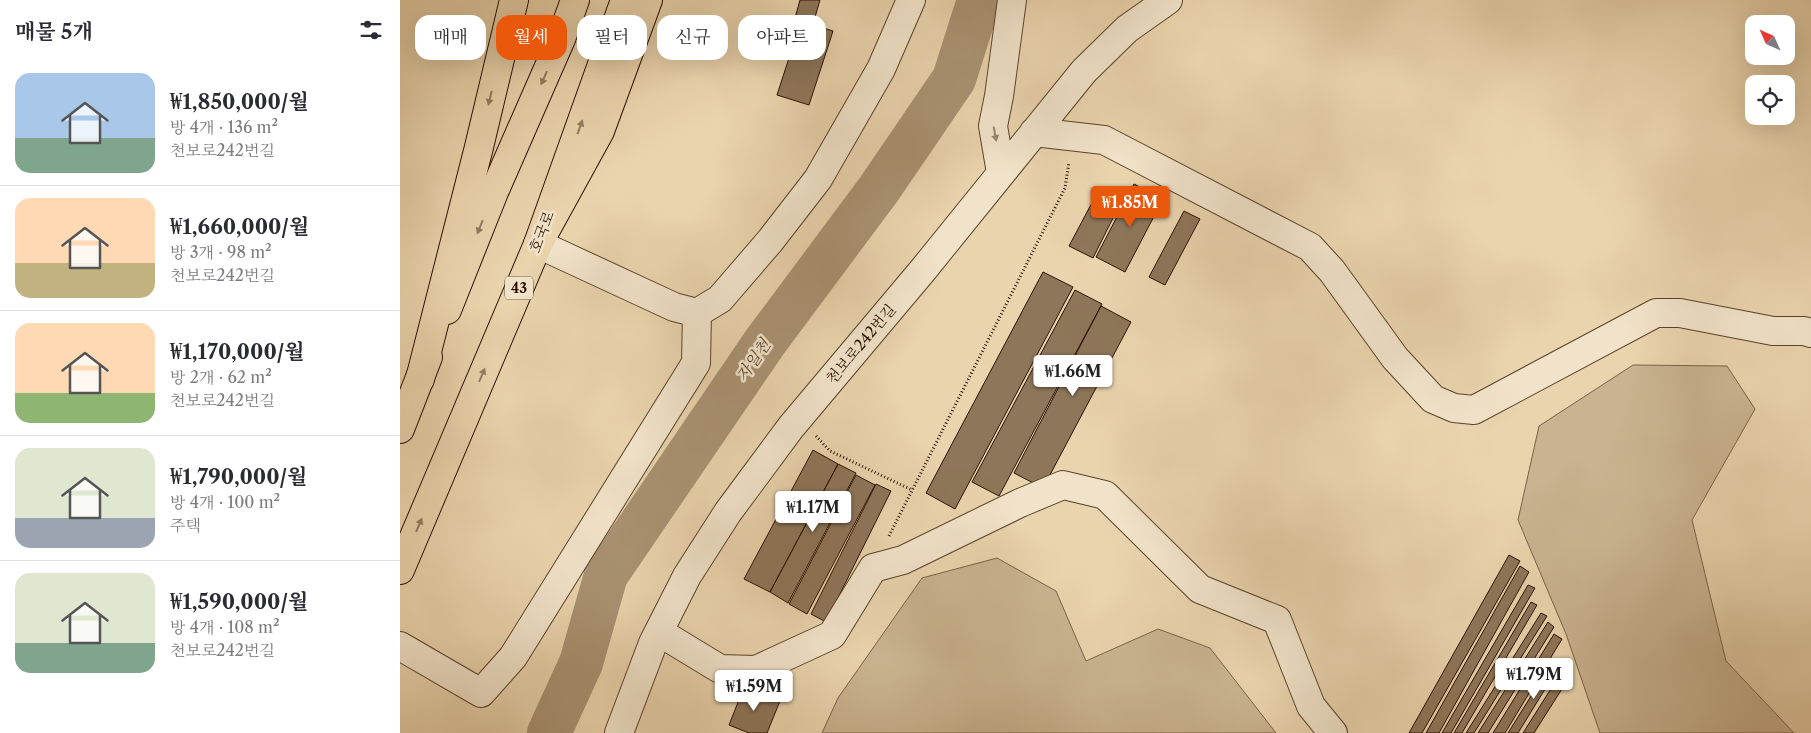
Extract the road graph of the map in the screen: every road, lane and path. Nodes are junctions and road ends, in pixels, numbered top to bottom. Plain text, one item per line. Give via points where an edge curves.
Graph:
1 (514, 0) edge
2 (575, 0) edge
3 (626, 0) edge
4 (648, 0) edge
5 (666, 0) edge
6 (911, 0) edge
7 (1012, 0) edge
8 (1168, 0) edge
9 (600, 131) junction
10 (1034, 132) junction
11 (1073, 136) junction
12 (1001, 173) junction
13 (538, 244) junction
14 (697, 313) junction
15 (1811, 333) edge
16 (420, 379) junction
17 (799, 417) junction
18 (400, 429) edge
19 (912, 490) junction
20 (873, 568) junction
21 (400, 570) edge
22 (659, 632) junction
23 (400, 646) edge
24 (619, 733) edge
25 (1333, 733) edge

1 -> 16 main road
2 -> 16 main road
13 -> 3 main road, 호국로 / 43
4 - 9 main road
5 - 9 main road
6 - 14 street via 881,69 818,179 720,299
7 -> 12 street via 993,126
8 - 10 street, 천보로242번길 via 1127,29 1084,71
9 - 13 main road
10 - 11 street
10 - 12 street, 천보로242번길
11 - 15 street via 1104,140 1310,247 1332,271 1395,358 1433,398 1454,408 1474,410 1656,313 1680,313 1773,331
11 - 19 path via 1065,188
12 - 17 street, 천보로242번길
13 - 14 street via 674,307
21 -> 13 main road, 호국로 / 43
14 - 23 street via 696,362 513,656 481,693
16 - 18 main road
17 - 19 path via 830,451
17 - 22 street, 천보로242번길 via 728,512 687,576
19 - 20 path
20 - 22 street via 832,635 756,670 720,669
20 - 25 street via 903,560 1063,485 1104,495 1200,589 1278,620 1311,706
22 - 24 street, 천보로242번길

